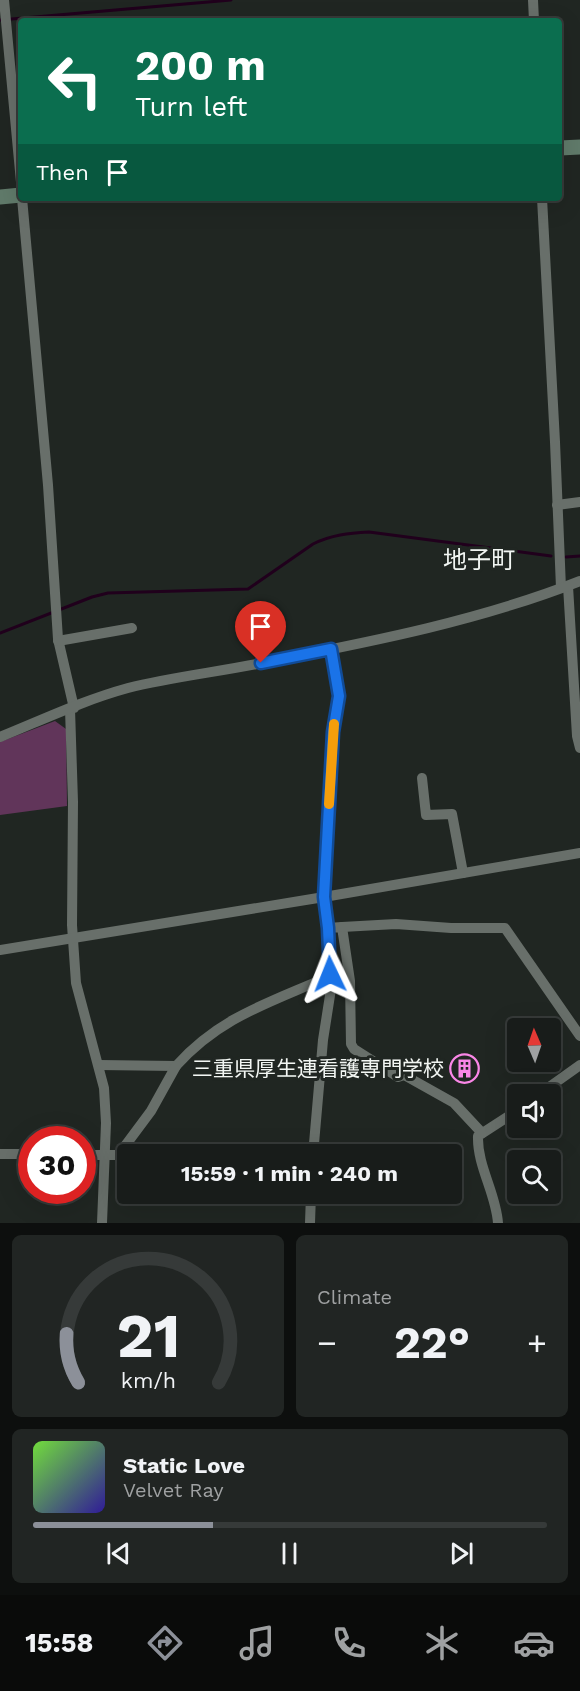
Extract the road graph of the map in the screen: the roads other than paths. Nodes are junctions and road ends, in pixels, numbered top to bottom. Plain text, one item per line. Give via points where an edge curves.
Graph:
1 (532, 0) edge
2 (5, 6) edge
3 (534, 18) edge
4 (580, 147) edge
5 (562, 148) edge
6 (18, 151) edge
7 (0, 197) edge
8 (18, 197) edge
9 (22, 201) edge
10 (542, 201) edge
11 (580, 502) edge
12 (557, 505) junction
13 (580, 581) edge
14 (564, 587) junction
15 (132, 628) dead end
16 (58, 641) junction
17 (331, 649) junction
18 (72, 709) junction
19 (0, 737) edge
20 (580, 748) edge
21 (422, 778) dead end
22 (580, 853) edge
23 (463, 873) junction
24 (324, 897) junction
25 (342, 927) junction
26 (328, 928) junction
27 (74, 939) junction
28 (0, 951) edge
29 (330, 974) junction
30 (580, 1036) edge
31 (99, 1065) junction
32 (580, 1065) edge
33 (176, 1066) junction
34 (553, 1084) edge
35 (507, 1117) edge
36 (482, 1133) junction
37 (126, 1144) edge
38 (314, 1144) edge
39 (0, 1154) edge
40 (18, 1154) edge
41 (117, 1154) edge
42 (96, 1155) edge
43 (105, 1155) junction
44 (311, 1204) edge
45 (102, 1223) edge
46 (310, 1223) edge
47 (498, 1223) edge

1 - 3 street
2 - 6 street
4 - 5 street
7 - 8 street
9 - 16 street
10 - 12 street
11 - 12 street
12 - 14 street
13 - 14 street
14 - 17 street via 525,602
14 - 20 street
15 - 16 street
16 - 18 street
17 - 18 street via 152,683
17 - 24 street via 339,696 333,732
18 - 19 street
18 - 27 street
21 - 23 street via 426,815 452,814
22 - 23 street
23 - 24 street
24 - 26 street
24 - 27 street
25 - 26 street
25 - 30 street via 396,924 505,928
25 - 36 street via 354,1049 398,1077 404,1075 454,1103
26 - 29 street
27 - 28 street
27 - 31 street via 76,983
29 - 33 street via 221,1027 194,1046
29 - 38 street
31 - 33 street
31 - 43 street via 104,1088
32 - 34 street
33 - 37 street via 151,1111
35 - 36 street
36 - 47 street via 478,1143
39 - 40 street
41 - 43 street
42 - 43 street
43 - 45 street
44 - 46 street

